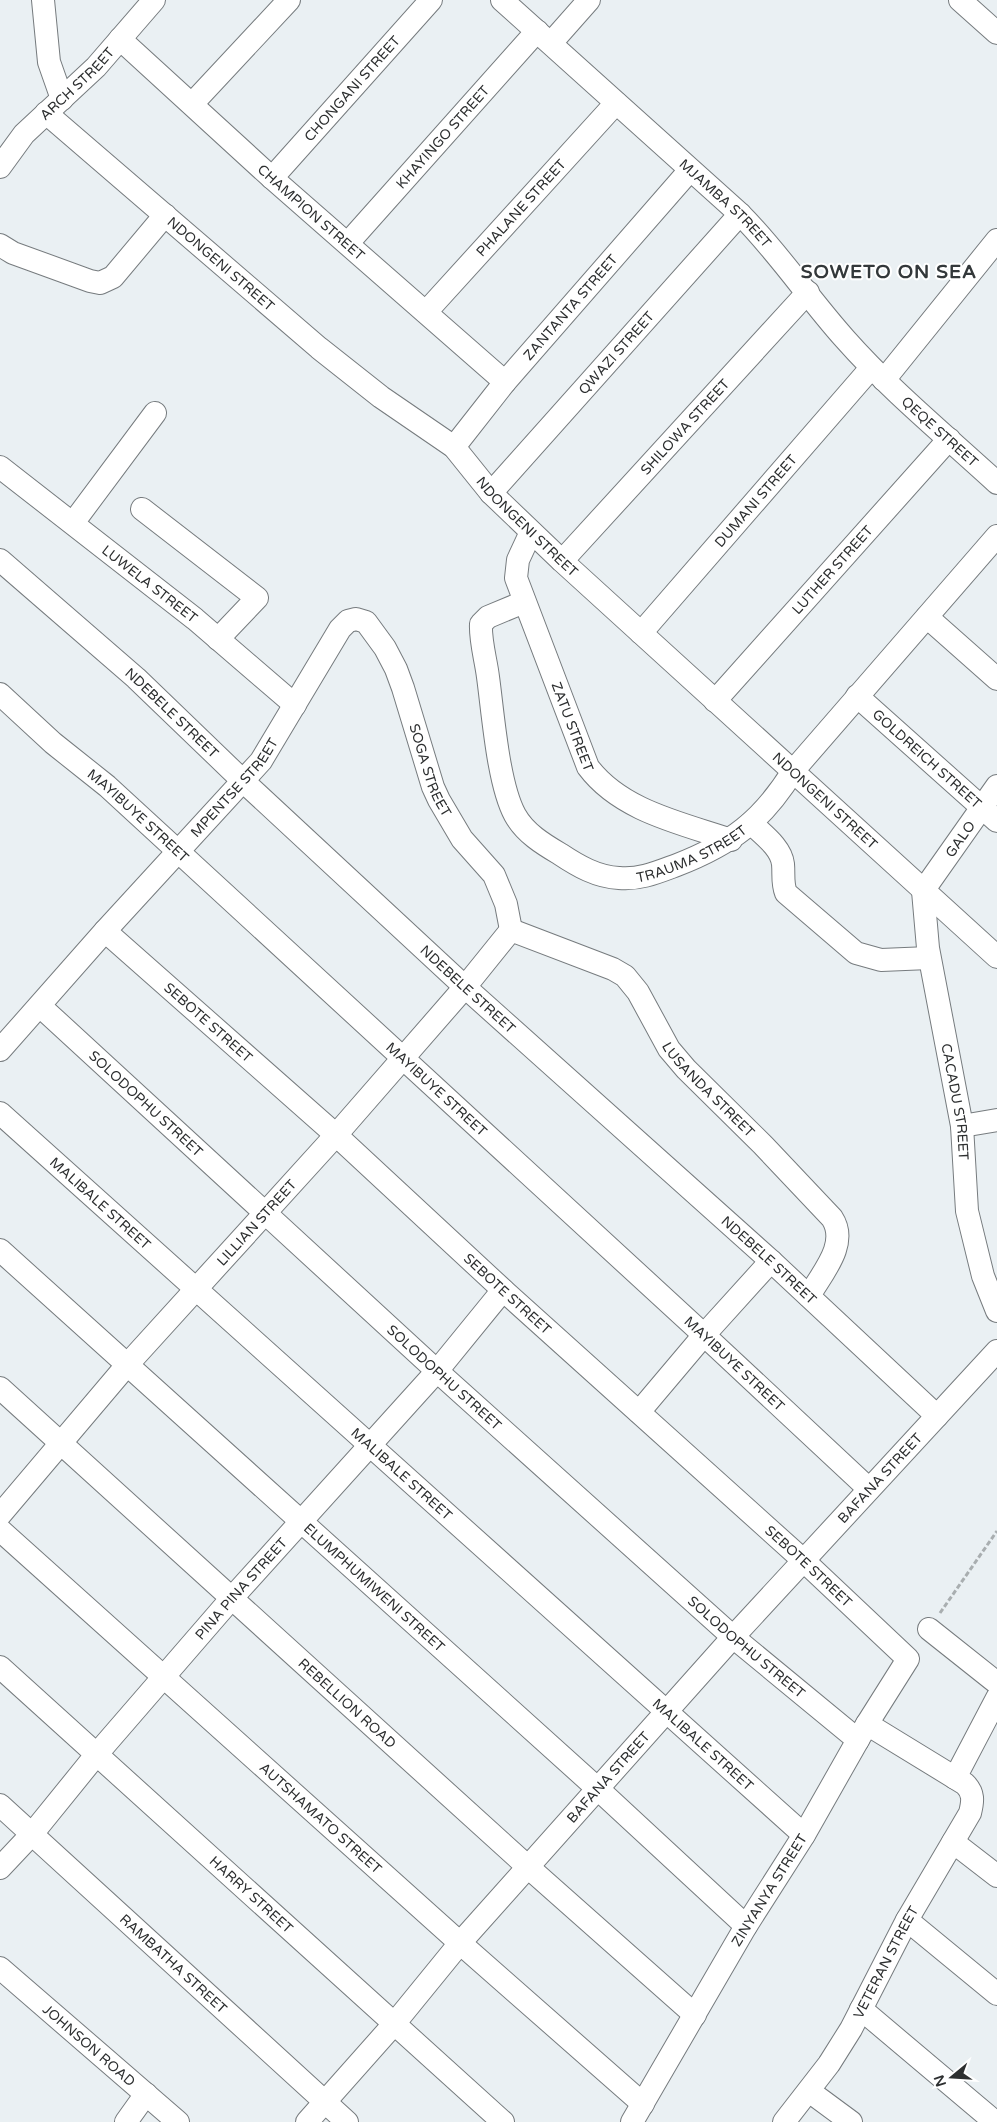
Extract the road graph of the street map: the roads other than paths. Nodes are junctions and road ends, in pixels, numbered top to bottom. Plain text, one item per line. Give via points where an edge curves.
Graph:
1 (44, 0) edge
2 (154, 0) edge
3 (290, 0) edge
4 (431, 0) edge
5 (502, 0) edge
6 (589, 0) edge
7 (960, 0) edge
8 (997, 33) edge
9 (544, 37) junction
10 (120, 39) junction
11 (616, 103) junction
12 (192, 104) junction
13 (54, 106) junction
14 (0, 167) edge
15 (690, 170) junction
16 (272, 178) junction
17 (740, 214) junction
18 (165, 215) junction
19 (997, 240) edge
20 (348, 243) junction
21 (0, 245) edge
22 (808, 292) junction
23 (426, 312) junction
24 (878, 374) junction
25 (504, 382) junction
26 (156, 414) dead end
27 (949, 439) junction
28 (454, 447) junction
29 (0, 468) edge
30 (997, 483) edge
31 (491, 493) junction
32 (142, 509) dead end
33 (73, 523) junction
34 (531, 532) junction
35 (997, 536) edge
36 (0, 560) edge
37 (562, 561) junction
38 (524, 602) junction
39 (927, 616) junction
40 (348, 621) joint
41 (641, 633) junction
42 (218, 639) junction
43 (997, 679) edge
44 (0, 694) edge
45 (857, 696) junction
46 (715, 701) junction
47 (294, 705) junction
48 (793, 771) junction
49 (243, 781) junction
50 (997, 786) edge
51 (989, 814) edge
52 (751, 823) junction
53 (731, 840) junction
54 (179, 852) junction
55 (923, 891) junction
56 (511, 930) junction
57 (105, 931) junction
58 (997, 957) edge
59 (929, 958) junction
60 (465, 987) junction
61 (40, 1006) junction
62 (0, 1050) edge
63 (402, 1058) junction
64 (0, 1113) edge
65 (997, 1120) edge
66 (962, 1126) junction
67 (336, 1135) junction
68 (266, 1214) junction
69 (0, 1250) edge
70 (771, 1261) junction
71 (195, 1289) junction
72 (503, 1290) junction
73 (808, 1296) junction
74 (997, 1311) edge
75 (704, 1335) junction
76 (997, 1351) edge
77 (127, 1365) junction
78 (437, 1371) junction
79 (0, 1388) edge
80 (638, 1412) junction
81 (937, 1416) junction
82 (61, 1442) junction
83 (371, 1445) junction
84 (869, 1489) junction
85 (0, 1515) edge
86 (302, 1522) junction
87 (0, 1530) edge
88 (803, 1560) junction
89 (231, 1599) junction
90 (929, 1628) road end
91 (733, 1637) junction
92 (908, 1659) joint
93 (0, 1667) edge
94 (163, 1677) junction
95 (997, 1683) edge
96 (997, 1698) edge
97 (667, 1714) junction
98 (862, 1732) junction
99 (96, 1755) junction
100 (955, 1778) junction
101 (598, 1789) junction
102 (972, 1794) joint
103 (0, 1805) edge
104 (32, 1834) junction
105 (804, 1835) junction
106 (953, 1842) junction
107 (528, 1867) junction
108 (0, 1868) edge
109 (997, 1876) edge
110 (907, 1920) junction
111 (746, 1926) junction
112 (460, 1943) junction
113 (0, 1968) edge
114 (997, 1994) edge
115 (861, 2009) junction
116 (695, 2015) junction
117 (394, 2024) junction
118 (809, 2091) junction
119 (146, 2094) junction
120 (324, 2102) junction
121 (638, 2113) edge
122 (126, 2122) edge
123 (178, 2122) edge
124 (307, 2122) edge
125 (347, 2122) edge
126 (503, 2122) edge
127 (784, 2122) edge
128 (850, 2122) edge
129 (995, 2122) edge

1 - 13 street
2 - 10 street, ARCH STREET
3 - 12 street
4 - 16 street, CHONGANI STREET
5 - 9 street, MJAMBA STREET
6 - 9 street
7 - 8 street
9 - 11 street, MJAMBA STREET
9 - 20 street, KHAYINGO STREET
10 - 12 street, CHAMPION STREET
10 - 13 street, ARCH STREET via 96,67
11 - 15 street, MJAMBA STREET
11 - 23 street, PHALANE STREET
12 - 16 street, CHAMPION STREET
13 - 14 street, ARCH STREET via 24,134
13 - 18 street, NDONGENI STREET
15 - 17 street, MJAMBA STREET
15 - 25 street, ZANTANTA STREET
16 - 20 street, CHAMPION STREET
17 - 22 street, MJAMBA STREET
17 - 31 street, QWAZI STREET
18 - 21 street via 113,277 100,283 24,257
18 - 28 street, NDONGENI STREET via 319,348
19 - 24 street, DUMANI STREET
20 - 23 street, CHAMPION STREET
22 - 24 street, MJAMBA STREET via 843,337
22 - 37 street, SHILOWA STREET
23 - 25 street, CHAMPION STREET
24 - 27 street, QEQE STREET
24 - 41 street, DUMANI STREET
25 - 28 street, ZANTANTA STREET
26 - 33 street
27 - 30 street, QEQE STREET
27 - 46 street, LUTHER STREET
28 - 31 street, NDONGENI STREET
29 - 33 street, LUWELA STREET
31 - 34 street, NDONGENI STREET
32 - 42 street via 257,598
33 - 42 street, LUWELA STREET
34 - 37 street, NDONGENI STREET
34 - 38 street, ZATU STREET via 516,568
35 - 39 street, TRAUMA STREET
36 - 49 street, NDEBELE STREET via 136,678
37 - 41 street, NDONGENI STREET
38 - 53 street, ZATU STREET via 582,753 596,778 644,810
38 - 53 street, TRAUMA STREET via 488,617 481,624 504,785 523,827 581,867 600,875 633,879 705,854
39 - 43 street
39 - 45 street, TRAUMA STREET
40 - 47 street, MPENTSE STREET
40 - 56 street, SOGA STREET via 366,622 385,648 396,669 444,812 462,839 494,875 506,904
41 - 46 street, NDONGENI STREET
42 - 47 street, LUWELA STREET
44 - 54 street, MAYIBUYE STREET
45 - 48 street, TRAUMA STREET
45 - 51 street, GOLDREICH STREET
46 - 48 street, NDONGENI STREET
47 - 49 street, MPENTSE STREET via 267,754
48 - 52 street, TRAUMA STREET
48 - 55 street, NDONGENI STREET
49 - 54 street, MPENTSE STREET
49 - 60 street, NDEBELE STREET
50 - 51 street, GALO
51 - 55 street, GALO
52 - 53 street, TRAUMA STREET
52 - 59 street via 777,849 781,857 783,885 791,898 856,953 881,960
54 - 57 street, MPENTSE STREET
54 - 63 street, MAYIBUYE STREET
55 - 58 street, NDONGENI STREET
55 - 59 street, CACADU STREET
56 - 60 street, LILLIAN STREET
56 - 73 street, LUSANDA STREET via 625,976 638,992 669,1049 686,1069 832,1218 838,1229 838,1244
57 - 61 street, MPENTSE STREET
57 - 67 street, SEBOTE STREET
59 - 66 street, CACADU STREET
60 - 63 street, LILLIAN STREET
60 - 70 street, NDEBELE STREET
61 - 62 street, MPENTSE STREET
61 - 68 street, SOLODOPHU STREET
63 - 67 street, LILLIAN STREET
63 - 75 street, MAYIBUYE STREET
64 - 71 street, MALIBALE STREET
65 - 66 street
66 - 74 street, CACADU STREET via 967,1211 983,1276
67 - 68 street, LILLIAN STREET
67 - 72 street, SEBOTE STREET
68 - 71 street, LILLIAN STREET
68 - 78 street, SOLODOPHU STREET
69 - 77 street, ELUMPHUMIWENI STREET
70 - 73 street, NDEBELE STREET
70 - 75 street
71 - 77 street, LILLIAN STREET
71 - 83 street, MALIBALE STREET
72 - 78 street, PINA PINA STREET
72 - 80 street, SEBOTE STREET
73 - 81 street, NDEBELE STREET
75 - 80 street
75 - 84 street, MAYIBUYE STREET
76 - 81 street, BAFANA STREET
77 - 82 street, LILLIAN STREET
77 - 86 street, ELUMPHUMIWENI STREET
78 - 83 street, PINA PINA STREET
78 - 91 street, SOLODOPHU STREET
79 - 82 street, REBELLION ROAD
80 - 88 street, SEBOTE STREET
81 - 84 street, BAFANA STREET
82 - 85 street, LILLIAN STREET
82 - 89 street, REBELLION ROAD
83 - 86 street, PINA PINA STREET
83 - 97 street, MALIBALE STREET
84 - 88 street, BAFANA STREET
86 - 89 street, PINA PINA STREET
86 - 101 street, ELUMPHUMIWENI STREET
87 - 94 street, AUTSHAMATO STREET
88 - 91 street, BAFANA STREET
88 - 92 street, SEBOTE STREET
89 - 94 street, PINA PINA STREET
89 - 107 street, REBELLION ROAD
90 - 95 street
91 - 97 street, BAFANA STREET
91 - 98 street, SOLODOPHU STREET
92 - 98 street, ZINYANYA STREET
93 - 99 street, HARRY STREET
94 - 99 street, PINA PINA STREET
94 - 112 street, AUTSHAMATO STREET
96 - 100 street
97 - 101 street, BAFANA STREET
97 - 105 street, MALIBALE STREET
98 - 100 street, SOLODOPHU STREET
98 - 105 street, ZINYANYA STREET
99 - 104 street, PINA PINA STREET
99 - 117 street, HARRY STREET
100 - 102 street, SOLODOPHU STREET
101 - 107 street, BAFANA STREET
101 - 111 street, ELUMPHUMIWENI STREET
102 - 106 street, VETERAN STREET via 970,1813
103 - 104 street, RAMBATHA STREET
104 - 108 street, PINA PINA STREET
104 - 120 street, RAMBATHA STREET
105 - 111 street, ZINYANYA STREET
106 - 109 street
106 - 110 street, VETERAN STREET
107 - 112 street, BAFANA STREET
107 - 116 street, REBELLION ROAD
110 - 114 street
110 - 115 street, VETERAN STREET
111 - 116 street, ZINYANYA STREET
112 - 117 street, BAFANA STREET
112 - 121 street, AUTSHAMATO STREET
113 - 119 street, JOHNSON ROAD
115 - 118 street, VETERAN STREET
115 - 129 street
116 - 121 street, ZINYANYA STREET
117 - 120 street, BAFANA STREET
117 - 126 street, HARRY STREET
118 - 127 street, VETERAN STREET
118 - 128 street
119 - 122 street
119 - 123 street, JOHNSON ROAD
120 - 124 street, BAFANA STREET
120 - 125 street, RAMBATHA STREET

